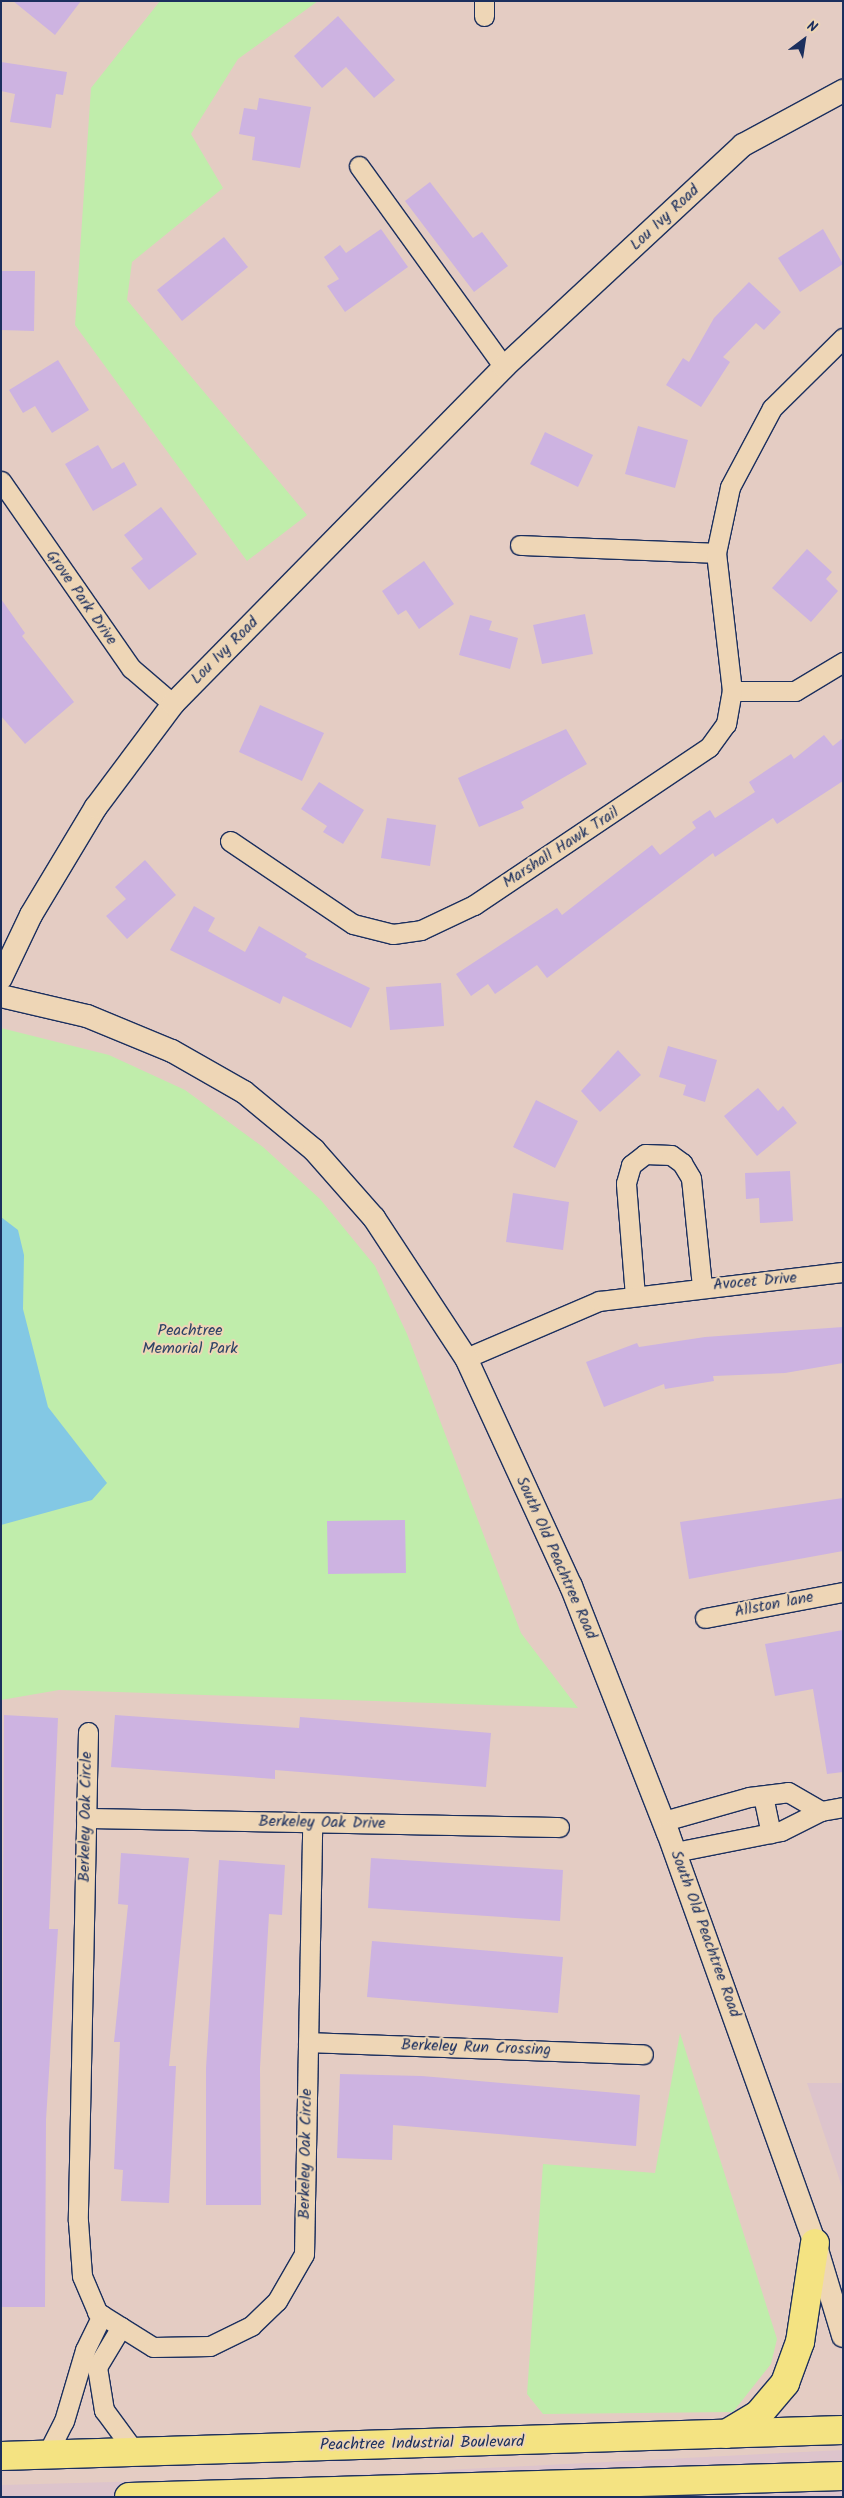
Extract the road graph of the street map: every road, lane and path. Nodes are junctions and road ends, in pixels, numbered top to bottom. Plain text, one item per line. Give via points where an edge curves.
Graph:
1 (843, 91) edge
2 (360, 166) dead end
3 (843, 338) edge
4 (504, 367) junction
5 (1, 481) edge
6 (520, 545) dead end
7 (716, 553) junction
8 (843, 662) edge
9 (732, 691) junction
10 (173, 704) junction
11 (230, 841) dead end
12 (1, 978) edge
13 (1, 996) edge
14 (843, 1272) edge
15 (702, 1287) junction
16 (634, 1296) junction
17 (466, 1358) junction
18 (843, 1592) edge
19 (705, 1618) dead end
20 (88, 1732) dead end
21 (763, 1796) junction
22 (843, 1807) edge
23 (821, 1811) junction
24 (86, 1818) junction
25 (664, 1821) junction
26 (312, 1823) junction
27 (559, 1827) dead end
28 (771, 1833) junction
29 (675, 1852) junction
30 (308, 2042) junction
31 (643, 2054) dead end
32 (815, 2242) junction
33 (102, 2315) junction
34 (121, 2326) junction
35 (843, 2336) edge
36 (76, 2385) junction
37 (101, 2388) junction
38 (843, 2430) edge
39 (722, 2436) junction
40 (135, 2452) junction
41 (47, 2454) junction
42 (1, 2456) edge
43 (843, 2476) edge
44 (744, 2478) junction
45 (130, 2497) edge
46 (826, 2497) edge

1 - 4 street, Lou Ivy Road via 743,145
2 - 4 street
3 - 7 street, Marshall Hawk Trail via 772,408 730,487
4 - 10 street, Lou Ivy Road
5 - 10 street, Grove Park Drive via 113,645 131,668
6 - 7 street
7 - 9 street, Marshall Hawk Trail
8 - 9 street via 795,691
9 - 11 street, Marshall Hawk Trail via 726,724 709,747 474,905 421,930 393,934 353,924
10 - 12 street, Lou Ivy Road via 96,807 31,915
13 - 17 street, South Old Peachtree Road via 87,1016 172,1051 244,1092 314,1150 374,1218
14 - 15 street, Avocet Drive
15 - 16 street, Avocet Drive
15 - 16 street via 691,1178 682,1162 670,1155 645,1154 631,1165 626,1183 634,1254
16 - 17 street, Avocet Drive via 599,1301
17 - 25 street, South Old Peachtree Road via 571,1586
18 - 19 street, Allston lane
20 - 24 street, Berkeley Oak Circle
21 - 23 street via 788,1792
21 - 25 street
21 - 28 street
22 - 23 street
23 - 28 street
24 - 26 street, Berkeley Oak Drive
24 - 33 street, Berkeley Oak Circle via 78,2221 82,2276
25 - 29 street, South Old Peachtree Road
26 - 27 street, Berkeley Oak Drive
26 - 30 street, Berkeley Oak Circle
28 - 29 street
29 - 32 street, South Old Peachtree Road
30 - 31 street, Berkeley Run Crossing
30 - 34 street, Berkeley Oak Circle via 304,2254 292,2279 251,2326 210,2346 153,2347
32 - 35 street, South Old Peachtree Road
32 - 39 highway via 800,2342 785,2383 758,2415
33 - 34 street, Berkeley Oak Circle
33 - 36 street via 85,2350
34 - 37 street via 97,2367
36 - 37 street
36 - 41 street
37 - 40 street via 104,2410
38 - 39 highway, Peachtree Industrial Boulevard
39 - 40 highway, Peachtree Industrial Boulevard
40 - 41 highway, Peachtree Industrial Boulevard
41 - 42 highway, Peachtree Industrial Boulevard
43 - 44 highway
44 - 45 highway
44 - 46 highway

